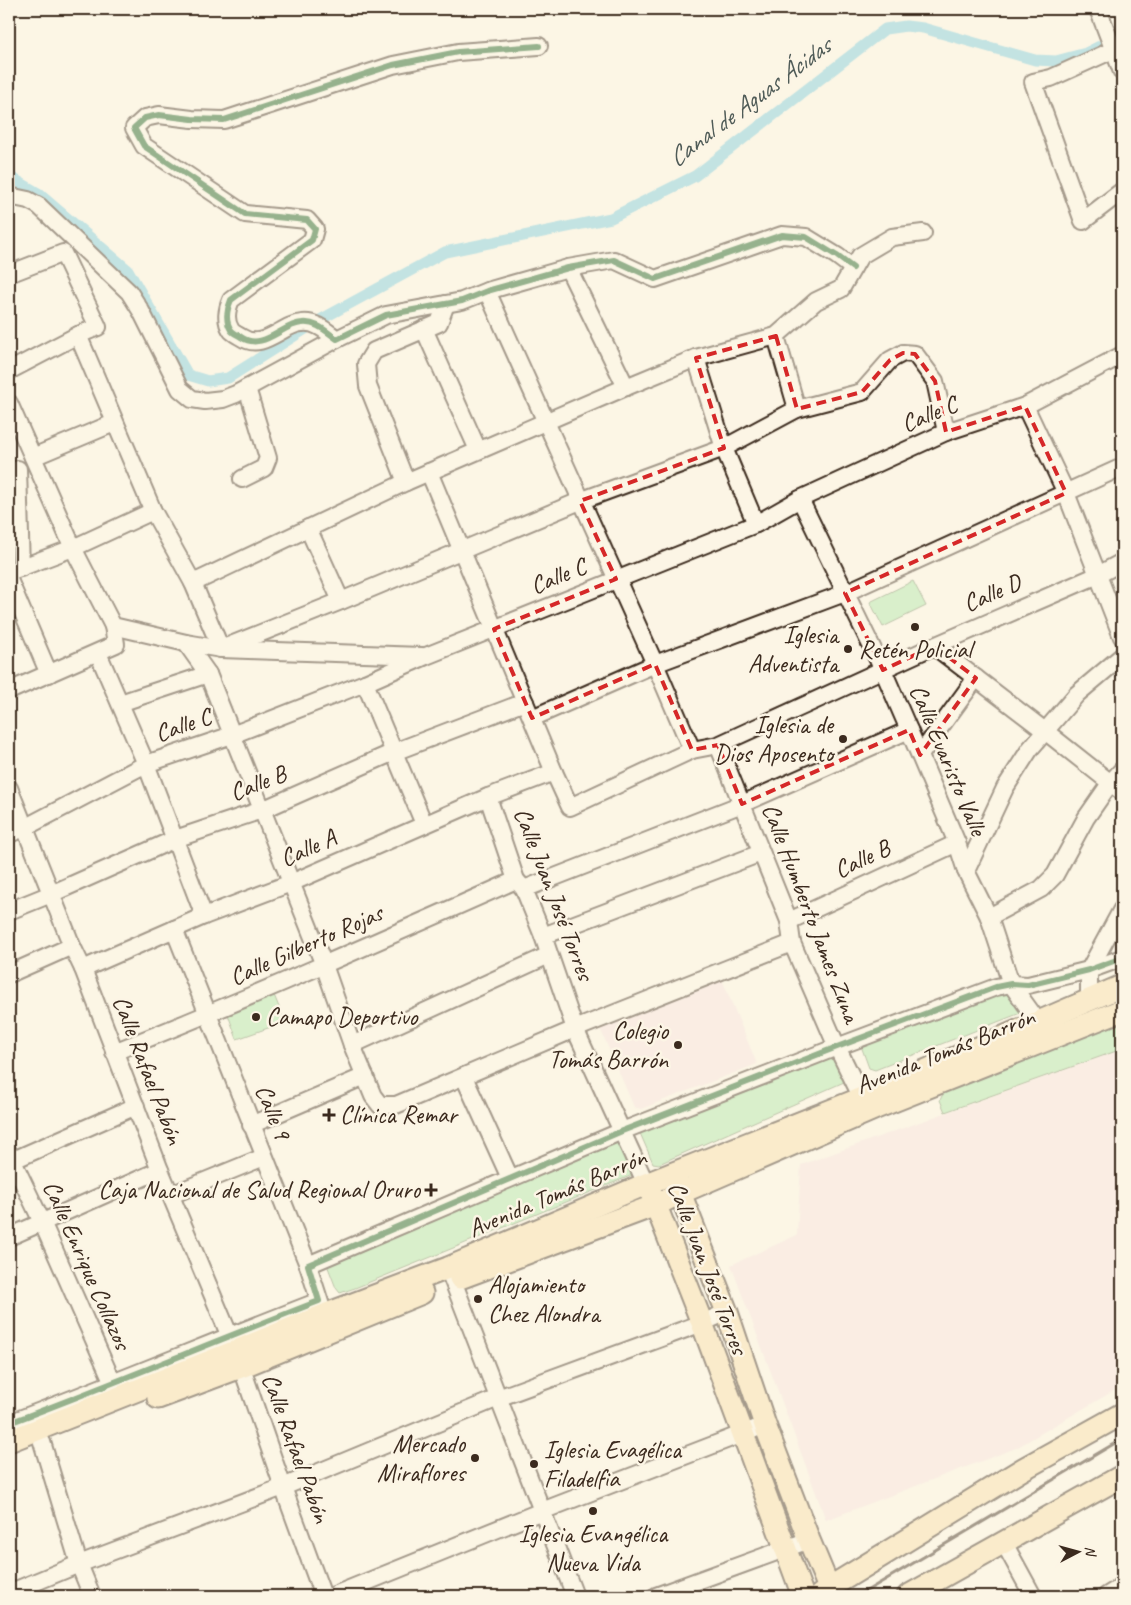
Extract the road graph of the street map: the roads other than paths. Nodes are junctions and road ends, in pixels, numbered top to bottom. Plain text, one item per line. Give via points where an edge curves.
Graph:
1 (1098, 9) edge
2 (538, 46) dead end
3 (1118, 48) edge
4 (1122, 72) edge
5 (1122, 191) edge
6 (9, 196) edge
7 (923, 233) dead end
8 (568, 268) junction
9 (853, 268) junction
10 (9, 274) edge
11 (487, 291) junction
12 (446, 304) junction
13 (424, 329) junction
14 (78, 335) junction
15 (776, 336) junction
16 (336, 340) junction
17 (1122, 355) edge
18 (696, 358) junction
19 (9, 371) edge
20 (626, 387) junction
21 (246, 388) junction
22 (9, 403) edge
23 (1025, 406) junction
24 (797, 408) junction
25 (546, 422) junction
26 (114, 423) junction
27 (946, 432) junction
28 (724, 448) junction
29 (478, 450) junction
30 (33, 458) junction
31 (1122, 467) edge
32 (18, 469) dead end
33 (429, 472) junction
34 (242, 479) dead end
35 (406, 482) junction
36 (1066, 493) junction
37 (800, 499) junction
38 (580, 501) junction
39 (153, 511) junction
40 (756, 524) junction
41 (308, 528) junction
42 (73, 548) junction
43 (462, 550) junction
44 (1122, 562) edge
45 (15, 570) edge
46 (1098, 575) junction
47 (616, 579) junction
48 (9, 580) edge
49 (193, 583) junction
50 (845, 593) junction
51 (341, 601) junction
52 (113, 626) junction
53 (494, 629) junction
54 (1122, 637) edge
55 (186, 643) junction
56 (934, 646) junction
57 (221, 649) junction
58 (98, 652) junction
59 (426, 656) junction
60 (1122, 656) edge
61 (655, 664) junction
62 (883, 670) junction
63 (49, 674) junction
64 (208, 674) junction
65 (976, 678) junction
66 (365, 683) junction
67 (9, 691) edge
68 (525, 702) junction
69 (120, 703) junction
70 (532, 718) junction
71 (909, 730) junction
72 (1045, 731) junction
73 (232, 735) junction
74 (718, 745) junction
75 (692, 750) junction
76 (394, 752) junction
77 (920, 755) junction
78 (146, 764) junction
79 (554, 772) junction
80 (1119, 781) edge
81 (9, 788) edge
82 (488, 797) junction
83 (742, 804) junction
84 (262, 810) junction
85 (424, 824) junction
86 (24, 828) junction
87 (9, 834) edge
88 (175, 839) junction
89 (957, 843) junction
90 (761, 853) junction
91 (966, 871) junction
92 (291, 883) junction
93 (520, 885) junction
94 (51, 894) junction
95 (1122, 909) edge
96 (9, 910) edge
97 (204, 916) junction
98 (989, 917) junction
99 (789, 921) junction
100 (174, 930) junction
101 (543, 936) junction
102 (792, 943) junction
103 (72, 946) junction
104 (550, 955) junction
105 (1122, 958) edge
106 (324, 965) junction
107 (83, 969) junction
108 (1089, 970) junction
109 (9, 974) edge
110 (1011, 984) junction
111 (1122, 986) edge
112 (1089, 1001) junction
113 (1122, 1010) edge
114 (208, 1015) junction
115 (575, 1029) junction
116 (1043, 1031) junction
117 (352, 1045) junction
118 (837, 1047) junction
119 (114, 1052) junction
120 (365, 1076) junction
121 (464, 1077) junction
122 (862, 1098) junction
123 (136, 1106) junction
124 (251, 1125) junction
125 (622, 1131) junction
126 (264, 1157) junction
127 (10, 1158) edge
128 (160, 1170) junction
129 (510, 1178) junction
130 (676, 1183) junction
131 (646, 1184) junction
132 (171, 1195) junction
133 (656, 1205) junction
134 (42, 1222) junction
135 (9, 1237) edge
136 (308, 1265) junction
137 (451, 1274) junction
138 (322, 1308) junction
139 (727, 1312) junction
140 (702, 1323) junction
141 (235, 1351) junction
142 (117, 1391) junction
143 (498, 1398) junction
144 (1122, 1414) edge
145 (9, 1423) edge
146 (765, 1425) junction
147 (742, 1434) junction
148 (9, 1441) edge
149 (42, 1442) junction
150 (9, 1456) edge
151 (1122, 1476) edge
152 (283, 1487) junction
153 (542, 1511) junction
154 (808, 1540) junction
155 (1004, 1543) junction
156 (785, 1550) junction
157 (80, 1564) junction
158 (1122, 1586) edge
159 (9, 1593) edge
160 (825, 1594) edge
161 (92, 1596) edge
162 (323, 1596) edge
163 (332, 1596) edge
164 (575, 1596) edge
165 (656, 1596) edge
166 (803, 1596) edge
167 (908, 1596) edge
168 (1033, 1596) edge
169 (1106, 1596) edge

1 - 3 street
2 - 16 street via 458,52 393,65 224,120 159,115 145,118 134,128 144,146 244,214 307,220 316,230 312,240 231,300 227,309 232,331 244,339 258,341 305,322 323,328
3 - 4 street
3 - 5 street via 1051,78 1033,82 1083,221
6 - 21 street via 39,206 129,292 180,388 192,399 222,399
7 - 9 street via 892,237 860,256
8 - 9 street via 614,260 655,279 782,235 806,237
8 - 11 street
8 - 20 street
9 - 15 street via 841,289 816,301
10 - 14 street via 63,253 98,327
11 - 12 street
11 - 25 street
12 - 13 street via 439,322
12 - 16 street via 386,315
13 - 29 street
13 - 35 street via 374,351 366,364 368,386
14 - 19 street
14 - 26 street
15 - 18 street
15 - 24 street
16 - 21 street
17 - 23 street, Calle C
18 - 20 street
18 - 28 street
20 - 25 street
21 - 34 street via 268,458 264,468
22 - 30 street
23 - 27 street, Calle C
23 - 36 street
24 - 27 street via 862,392 890,360 903,354 915,354 935,381
24 - 28 street
25 - 29 street
25 - 38 street
26 - 30 street
26 - 39 street
27 - 37 street, Calle C
28 - 38 street
28 - 40 street
29 - 33 street
30 - 42 street
31 - 36 street
32 - 45 street
33 - 35 street
33 - 43 street
35 - 41 street
36 - 46 street
36 - 50 street
37 - 40 street, Calle C
37 - 50 street, Calle Evaristo Valle
38 - 43 street
38 - 47 street
39 - 42 street
39 - 49 street
40 - 47 street, Calle C
41 - 49 street
41 - 51 street
42 - 45 street
42 - 52 street
43 - 51 street
43 - 53 street
44 - 46 street, Calle D
46 - 54 street
46 - 56 street, Calle D
47 - 53 street, Calle C
47 - 61 street
48 - 63 street
49 - 57 street
50 - 61 street
50 - 62 street, Calle Evaristo Valle
51 - 57 street
52 - 55 street
52 - 58 street via 116,644
53 - 59 street, Calle C
53 - 68 street
55 - 57 street
55 - 64 street
56 - 62 street, Calle D
56 - 65 street
57 - 59 street
58 - 63 street
58 - 69 street
59 - 66 street, Calle C
60 - 72 street via 1077,694
61 - 70 street
61 - 75 street
62 - 71 street, Calle Evaristo Valle
62 - 74 street, Calle D
63 - 67 street
64 - 69 street
64 - 73 street
65 - 72 street
65 - 77 street
66 - 73 street, Calle C
66 - 76 street
68 - 70 street
68 - 76 street, Calle B
69 - 78 street
70 - 79 street
71 - 77 street, Calle Evaristo Valle
71 - 83 street, Calle Gilberto Rojas
72 - 80 street
72 - 91 street via 1005,788
73 - 78 street, Calle C
73 - 84 street
74 - 75 street, Calle D
74 - 83 street, Calle Humberto James Zuna
75 - 79 street, Calle D via 570,807
76 - 84 street, Calle B
76 - 85 street
77 - 89 street, Calle Evaristo Valle
78 - 86 street, Calle C
78 - 88 street
79 - 82 street, Calle A
80 - 98 street via 1086,818 1055,876 1041,889
81 - 86 street, Calle Rafael Pabón
82 - 85 street, Calle A
82 - 93 street, Calle Juan José Torres
83 - 90 street, Calle Humberto James Zuna
83 - 93 street, Calle Gilberto Rojas
84 - 88 street, Calle B
84 - 92 street
85 - 92 street, Calle A
86 - 87 street, Calle C
86 - 94 street, Calle Rafael Pabón
88 - 94 street, Calle B
88 - 97 street
89 - 91 street, Calle Evaristo Valle
89 - 99 street, Calle B
90 - 99 street, Calle Humberto James Zuna
90 - 101 street
91 - 98 street, Calle Evaristo Valle
92 - 97 street, Calle A
92 - 106 street
93 - 101 street, Calle Juan José Torres
93 - 106 street, Calle Gilberto Rojas
94 - 96 street, Calle B
94 - 103 street, Calle Rafael Pabón
95 - 108 street
97 - 100 street, Calle A
98 - 110 street, Calle Evaristo Valle
99 - 102 street, Calle Humberto James Zuna
100 - 107 street, Calle A
100 - 114 street, Calle 9
101 - 104 street, Calle Juan José Torres
102 - 115 street
102 - 118 street, Calle Humberto James Zuna
103 - 107 street, Calle Rafael Pabón
103 - 109 street
104 - 115 street, Calle Juan José Torres
104 - 117 street
105 - 108 street
106 - 114 street, Calle Gilberto Rojas
106 - 117 street
107 - 119 street, Calle Rafael Pabón
108 - 110 street via 1028,985
108 - 112 street
110 - 116 street, Calle Evaristo Valle
110 - 118 street
111 - 112 main road, Avenida Tomás Barrón
112 - 116 main road, Avenida Tomás Barrón
113 - 116 main road, Avenida Tomás Barrón
114 - 119 street, Calle Gilberto Rojas
114 - 124 street, Calle 9
115 - 121 street
115 - 125 street, Calle Juan José Torres
116 - 122 main road, Avenida Tomás Barrón
116 - 130 main road, Avenida Tomás Barrón via 876,1108
117 - 120 street
118 - 122 street, Calle Humberto James Zuna
118 - 125 street
119 - 123 street, Calle Rafael Pabón
120 - 121 street via 380,1105 396,1105
120 - 124 street
121 - 129 street
122 - 130 main road, Avenida Tomás Barrón
123 - 127 street
123 - 128 street, Calle Rafael Pabón
124 - 126 street, Calle 9
125 - 129 street
125 - 131 street, Calle Juan José Torres
126 - 132 street
126 - 136 street, Calle 9
127 - 134 street, Calle Enrique Collazos
128 - 132 street, Calle Rafael Pabón
128 - 134 street
129 - 136 street
130 - 131 main road, Avenida Tomás Barrón
130 - 133 main road, Avenida Tomás Barrón
130 - 139 main road, Calle Juan José Torres
131 - 133 main road, Calle Juan José Torres
131 - 137 main road, Avenida Tomás Barrón
132 - 141 street, Calle Rafael Pabón
133 - 137 main road, Avenida Tomás Barrón
133 - 140 main road, Calle Juan José Torres
134 - 135 street
134 - 142 street, Calle Enrique Collazos
136 - 138 street, Calle 9
137 - 138 main road, Avenida Tomás Barrón
137 - 141 main road, Avenida Tomás Barrón
137 - 143 street
138 - 141 main road, Avenida Tomás Barrón
139 - 140 street
139 - 146 main road, Calle Juan José Torres
140 - 143 street
140 - 147 main road, Calle Juan José Torres
141 - 142 main road, Avenida Tomás Barrón
141 - 149 main road, Avenida Tomás Barrón
141 - 152 street, Calle Rafael Pabón
142 - 145 street
142 - 148 main road, Avenida Tomás Barrón
143 - 152 street
143 - 153 street
144 - 160 main road via 1023,1469
146 - 147 street
146 - 154 main road, Calle Juan José Torres
147 - 153 street
147 - 156 main road, Calle Juan José Torres
149 - 150 main road, Avenida Tomás Barrón
149 - 157 street
151 - 155 main road
152 - 157 street
152 - 162 street, Calle Rafael Pabón
153 - 163 street
153 - 164 street
154 - 156 street
154 - 160 main road, Calle Juan José Torres
155 - 167 main road
155 - 168 street
156 - 165 street
156 - 166 main road, Calle Juan José Torres
157 - 159 street
157 - 161 street
158 - 169 street

